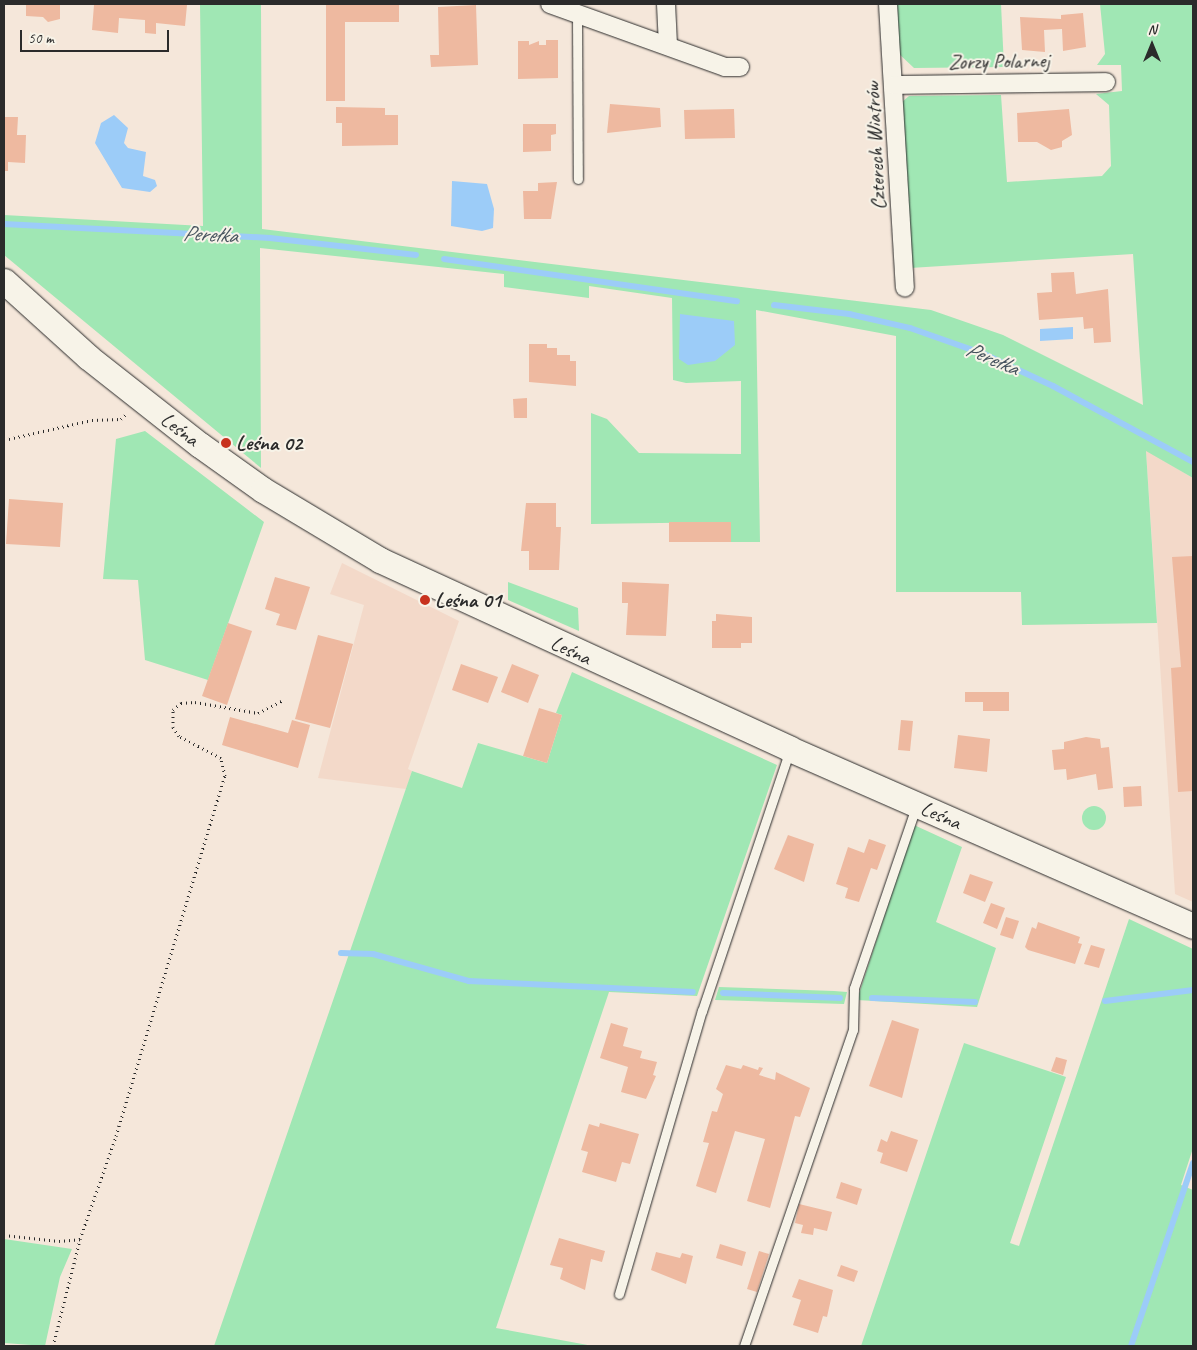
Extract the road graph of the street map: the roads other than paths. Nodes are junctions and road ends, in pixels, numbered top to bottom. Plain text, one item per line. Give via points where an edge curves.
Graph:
1 (550, 4) edge
2 (666, 4) edge
3 (888, 4) edge
4 (577, 14) junction
5 (668, 45) junction
6 (740, 67) dead end
7 (1106, 82) dead end
8 (894, 85) junction
9 (578, 179) dead end
10 (4, 281) edge
11 (905, 287) dead end
12 (790, 749) junction
13 (917, 805) junction
14 (1193, 926) edge
15 (619, 1294) dead end
16 (744, 1346) edge

1 - 4 street
2 - 5 street
3 - 8 street, Czterech Wiatrów
4 - 5 street
4 - 9 lane
5 - 6 street via 725,66
7 - 8 street, Zorzy Polarnej
8 - 11 street, Czterech Wiatrów
10 - 12 street, Leśna via 88,357 200,445 339,538 432,586
12 - 13 street, Leśna
12 - 15 lane via 702,1011
13 - 14 street, Leśna
13 - 16 lane via 854,988 853,1030

